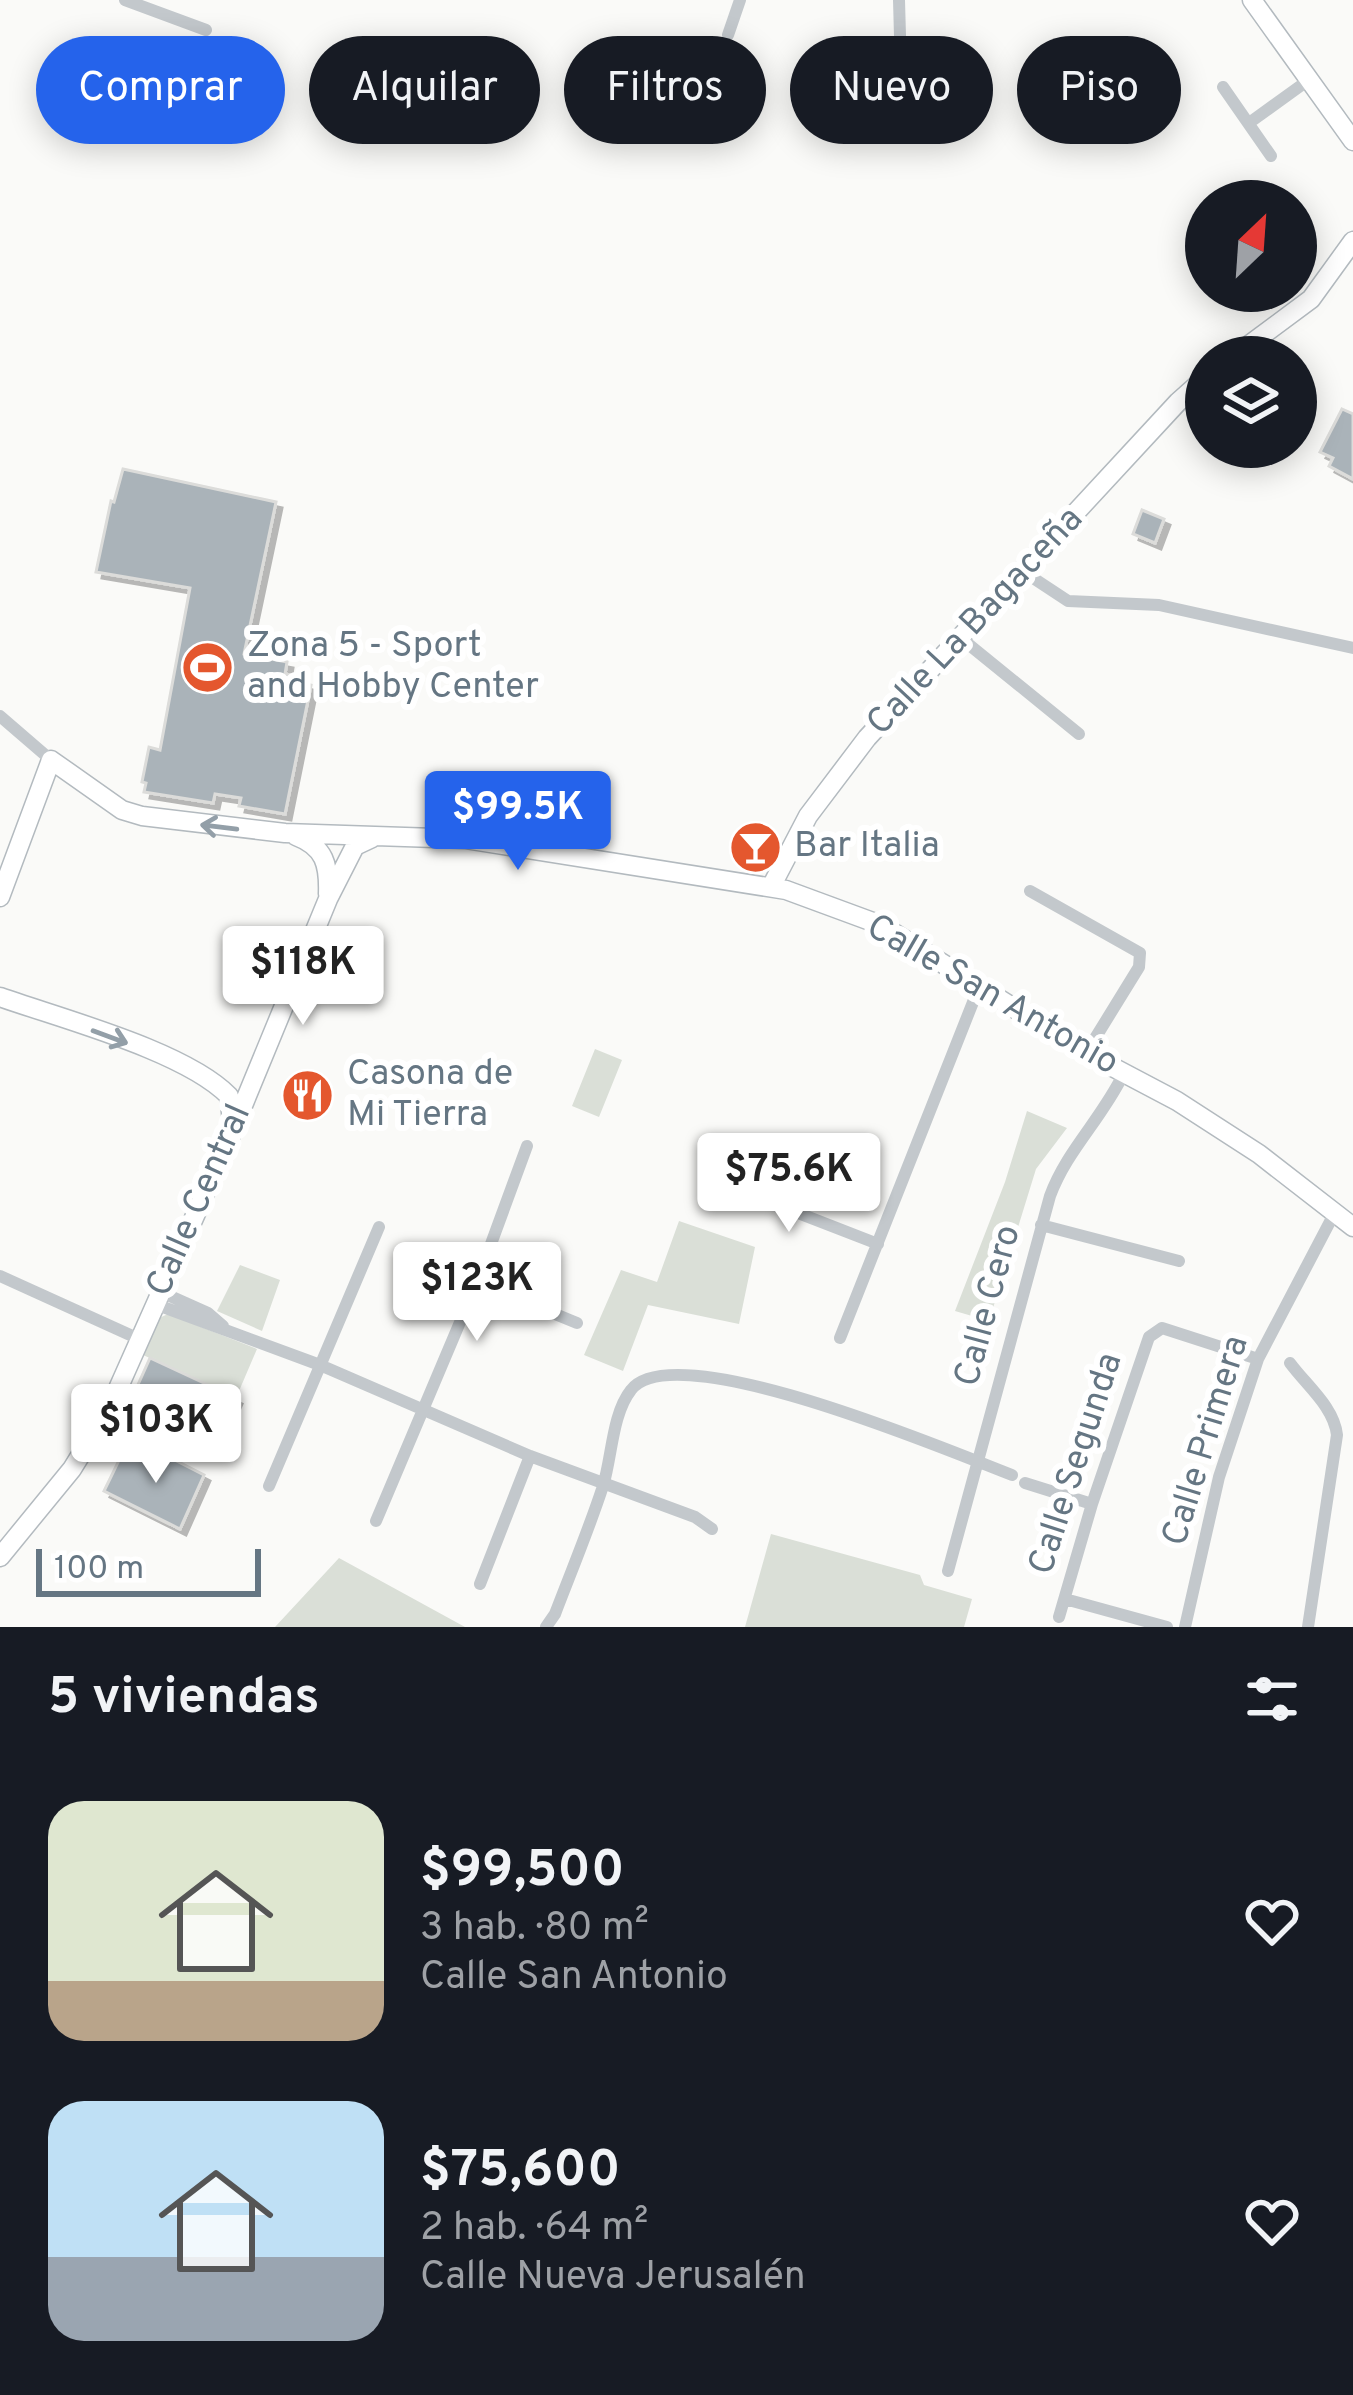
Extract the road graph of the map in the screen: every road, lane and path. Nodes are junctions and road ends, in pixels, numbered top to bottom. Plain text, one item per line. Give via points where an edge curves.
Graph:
1 (124, 0) edge
2 (740, 0) edge
3 (899, 0) edge
4 (1252, 0) edge
5 (206, 31) dead end
6 (728, 35) dead end
7 (900, 36) dead end
8 (1310, 79) junction
9 (1223, 87) dead end
10 (1249, 124) junction
11 (1353, 141) edge
12 (1271, 156) dead end
13 (1353, 241) edge
14 (1261, 336) edge
15 (1185, 396) edge
16 (1024, 572) junction
17 (962, 639) junction
18 (1353, 648) edge
19 (0, 716) edge
20 (1078, 734) dead end
21 (51, 760) junction
22 (38, 797) junction
23 (122, 809) junction
24 (285, 833) junction
25 (377, 837) junction
26 (771, 887) junction
27 (1030, 891) dead end
28 (0, 897) edge
29 (328, 899) junction
30 (979, 986) junction
31 (0, 997) edge
32 (1086, 1053) junction
33 (261, 1059) junction
34 (179, 1061) junction
35 (1124, 1073) junction
36 (230, 1137) junction
37 (527, 1146) dead end
38 (718, 1182) dead end
39 (1334, 1214) junction
40 (1041, 1225) junction
41 (379, 1227) dead end
42 (1353, 1227) edge
43 (878, 1244) junction
44 (1179, 1262) dead end
45 (0, 1276) edge
46 (477, 1282) junction
47 (158, 1298) junction
48 (578, 1323) dead end
49 (840, 1338) dead end
50 (139, 1339) junction
51 (1258, 1359) junction
52 (1290, 1363) dead end
53 (320, 1365) junction
54 (424, 1409) junction
55 (530, 1456) junction
56 (978, 1462) junction
57 (604, 1484) junction
58 (269, 1486) dead end
59 (1091, 1504) junction
60 (376, 1521) dead end
61 (712, 1529) dead end
62 (0, 1557) edge
63 (948, 1571) dead end
64 (480, 1584) dead end
65 (1065, 1599) junction
66 (1059, 1617) dead end
67 (546, 1627) edge
68 (1167, 1627) edge
69 (1185, 1627) edge
70 (1307, 1627) edge

1 - 5 street
2 - 6 street
3 - 7 street
4 - 8 main road
8 - 10 street
8 - 11 main road
9 - 10 street
10 - 12 street
13 - 14 main road via 1311,299
15 - 16 main road, Calle La Bagaceña
16 - 17 main road, Calle La Bagaceña
16 - 18 street via 1068,601 1159,605
17 - 20 street
17 - 26 main road, Calle La Bagaceña via 866,738 808,816
19 - 21 street
21 - 22 main road
21 - 23 main road
22 - 23 main road via 57,783
22 - 28 main road
24 -> 23 main road, Calle San Antonio
24 - 25 main road, Calle San Antonio
24 - 29 main road via 324,856
25 - 26 main road, Calle San Antonio via 531,847
25 - 29 main road, Calle Central via 355,846
26 - 30 main road, Calle San Antonio via 881,925
27 - 32 street via 1140,953
29 - 33 main road, Calle Central
30 - 32 main road, Calle San Antonio
30 - 43 street
31 -> 34 main road
32 - 35 main road, Calle San Antonio
33 - 34 main road via 239,1075
33 - 36 main road, Calle Central
34 - 36 main road via 229,1096
35 - 39 main road, Calle San Antonio via 1235,1138
35 - 40 street, Calle Cero via 1062,1166
36 - 47 main road, Calle Central
37 - 46 street
38 - 43 street
39 - 42 main road, Calle San Antonio
39 - 51 street, Calle Primera
40 - 44 street
40 - 56 street, Calle Cero
41 - 53 street
43 - 49 street
45 - 50 street
46 - 48 street
46 - 54 street
47 - 50 main road, Calle Central
47 - 53 street
50 - 62 main road, Calle Central via 91,1440
51 - 59 street, Calle Segunda via 1155,1330
51 - 69 street, Calle Primera via 1219,1477
52 - 70 street via 1329,1408 1337,1435
53 - 54 street
53 - 58 street
54 - 55 street
54 - 60 street
55 - 57 street
55 - 64 street
56 - 57 street via 807,1398 670,1375 636,1384 627,1397
56 - 59 street
56 - 63 street, Calle Cero
57 - 61 street
57 - 67 street
59 - 65 street, Calle Segunda
65 - 66 street, Calle Segunda
65 - 68 street

